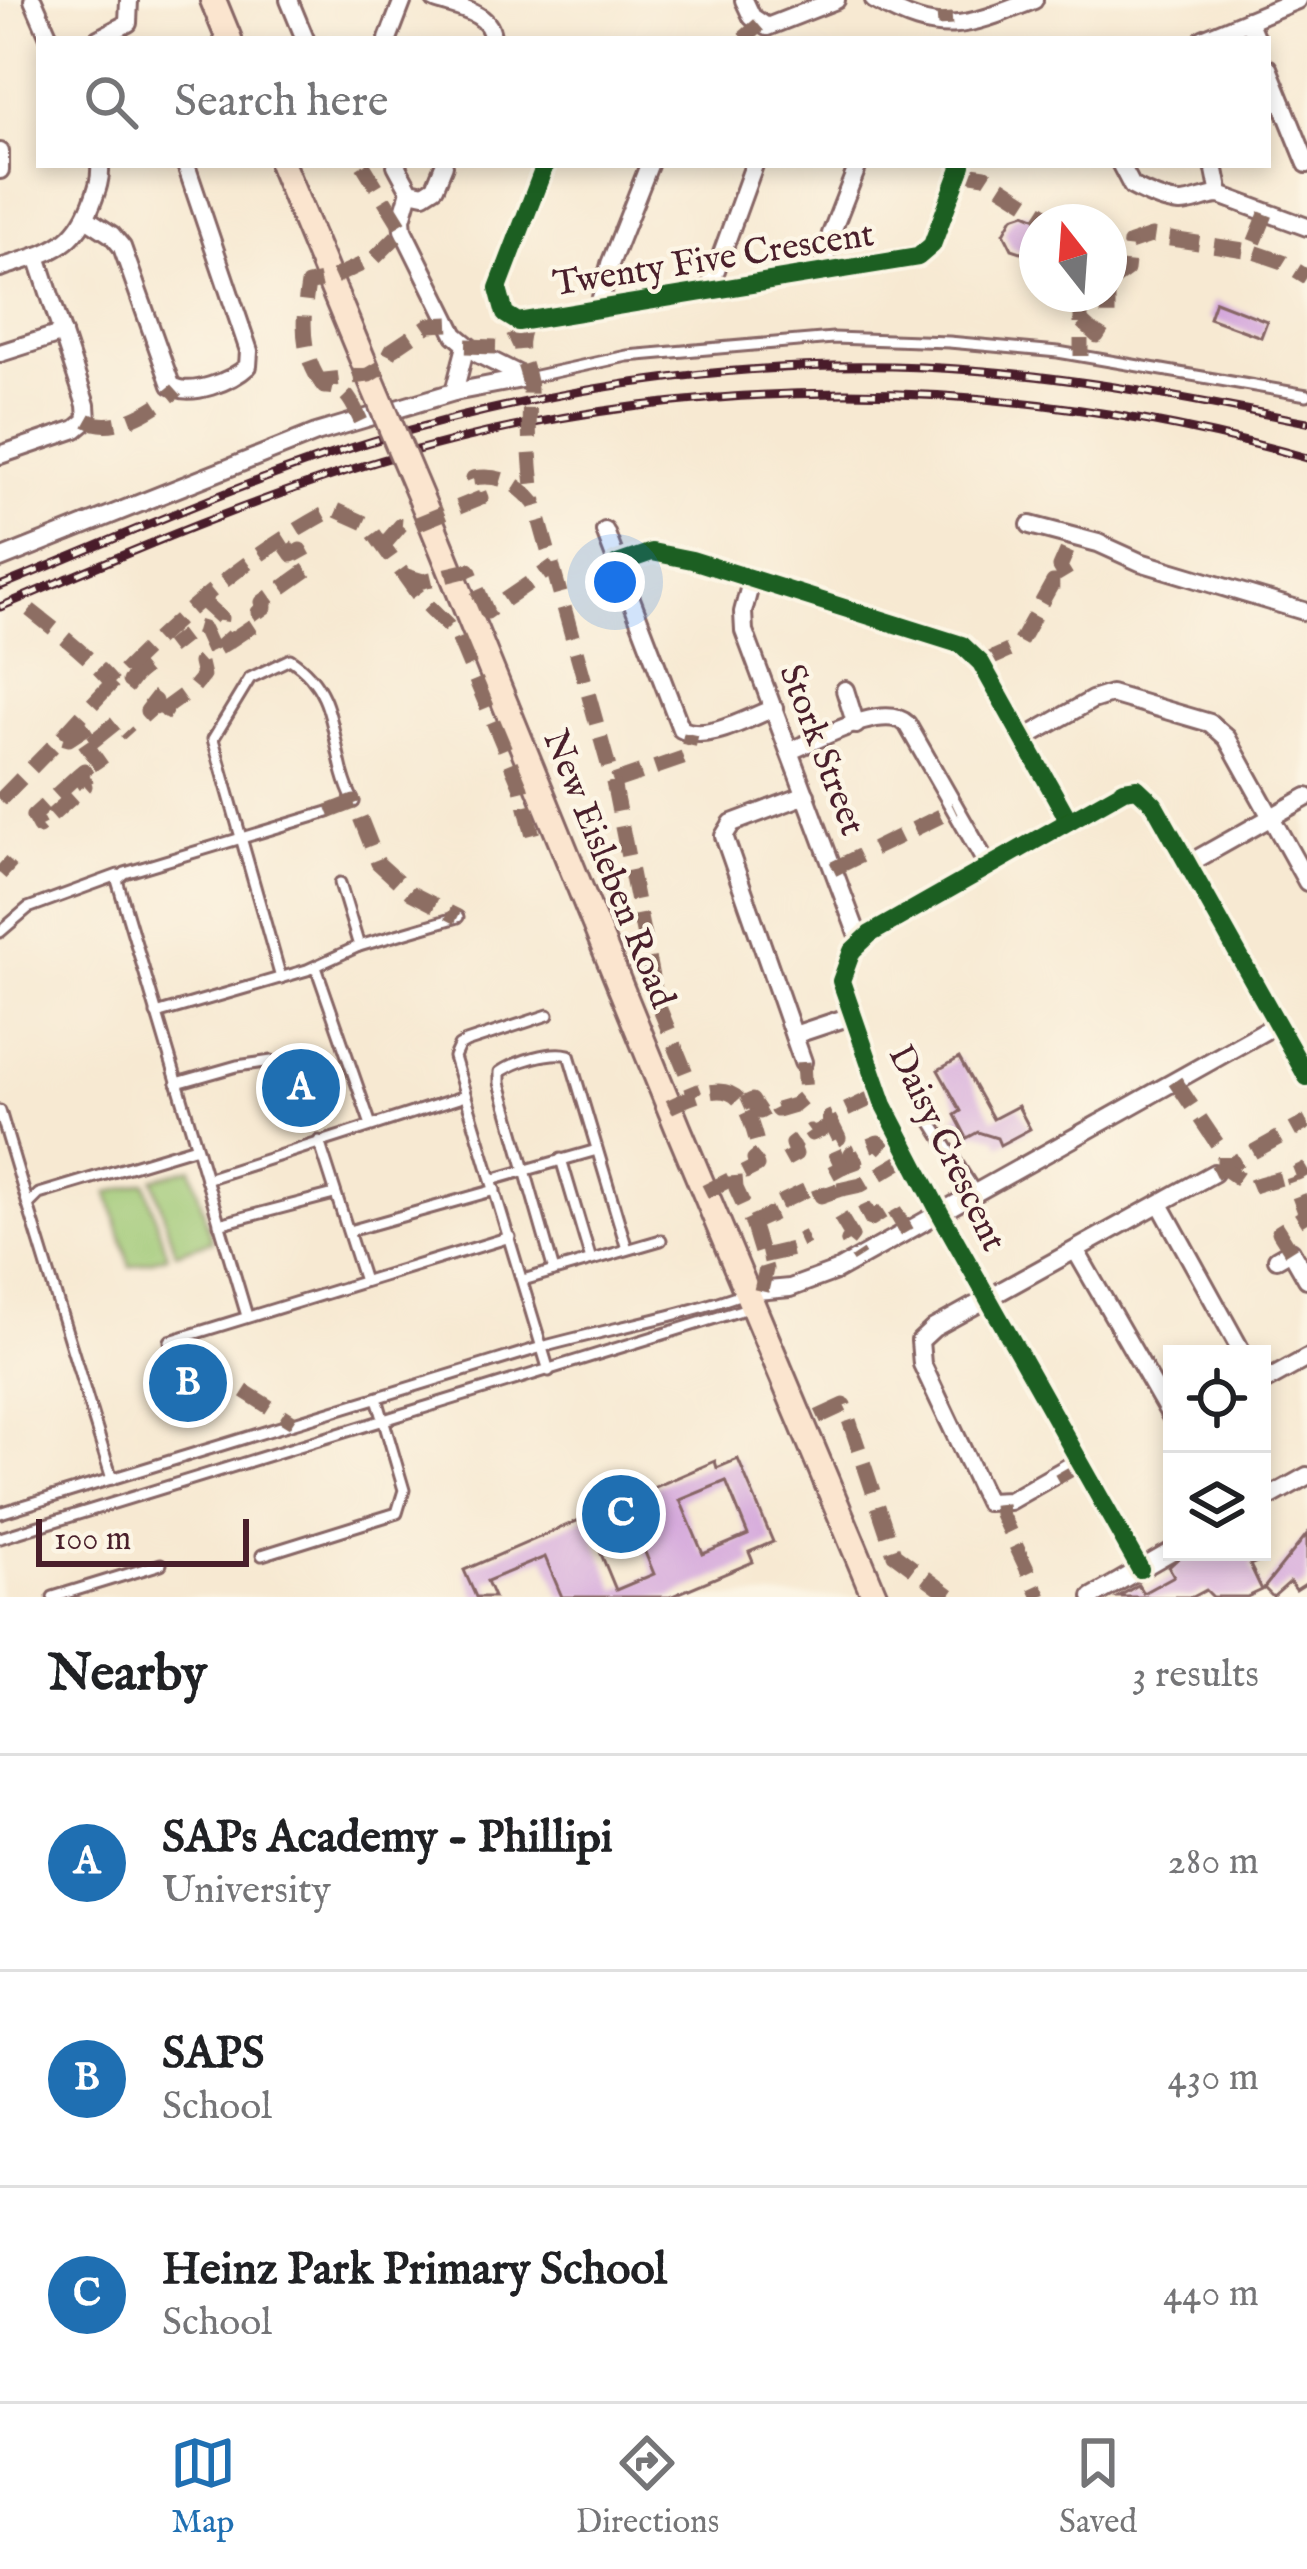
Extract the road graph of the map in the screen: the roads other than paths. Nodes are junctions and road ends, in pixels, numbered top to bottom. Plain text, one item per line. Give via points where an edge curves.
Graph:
1 (33, 0) edge
2 (129, 0) edge
3 (213, 0) edge
4 (289, 0) edge
5 (403, 0) edge
6 (435, 0) edge
7 (744, 0) edge
8 (836, 0) edge
9 (874, 0) edge
10 (1034, 0) edge
11 (1295, 0) edge
12 (1248, 20) junction
13 (946, 33) edge
14 (49, 36) edge
15 (104, 36) edge
16 (228, 36) edge
17 (303, 36) edge
18 (389, 36) edge
19 (492, 36) edge
20 (1211, 36) edge
21 (1255, 36) edge
22 (1271, 75) edge
23 (0, 152) edge
24 (1307, 164) edge
25 (100, 168) edge
26 (187, 168) edge
27 (283, 168) edge
28 (398, 168) edge
29 (442, 168) edge
30 (544, 168) edge
31 (648, 168) edge
32 (753, 168) edge
33 (857, 168) edge
34 (961, 168) edge
35 (1123, 168) edge
36 (1215, 168) edge
37 (0, 170) edge
38 (410, 191) junction
39 (1220, 195) junction
40 (86, 218) junction
41 (1307, 227) edge
42 (37, 256) junction
43 (0, 268) edge
44 (822, 273) junction
45 (708, 292) junction
46 (598, 309) junction
47 (62, 333) junction
48 (466, 346) junction
49 (0, 353) edge
50 (526, 379) junction
51 (454, 392) junction
52 (1307, 395) edge
53 (0, 455) edge
54 (1030, 526) dead end
55 (605, 531) dead end
56 (0, 559) edge
57 (617, 564) junction
58 (752, 578) junction
59 (1307, 612) edge
60 (845, 690) dead end
61 (774, 708) junction
62 (856, 725) junction
63 (1023, 739) junction
64 (790, 751) junction
65 (806, 795) junction
66 (1307, 797) edge
67 (354, 802) dead end
68 (328, 812) dead end
69 (1271, 817) junction
70 (1069, 821) junction
71 (241, 837) junction
72 (1188, 864) junction
73 (988, 866) junction
74 (121, 874) junction
75 (1307, 882) edge
76 (340, 884) dead end
77 (458, 917) dead end
78 (0, 932) edge
79 (860, 941) junction
80 (359, 946) junction
81 (316, 967) junction
82 (281, 977) junction
83 (156, 1014) junction
84 (548, 1015) dead end
85 (851, 1016) junction
86 (1277, 1024) junction
87 (794, 1035) junction
88 (272, 1061) dead end
89 (803, 1062) dead end
90 (1307, 1077) edge
91 (177, 1083) junction
92 (465, 1096) junction
93 (0, 1112) edge
94 (932, 1123) dead end
95 (371, 1125) junction
96 (319, 1141) junction
97 (196, 1147) junction
98 (597, 1150) junction
99 (561, 1159) junction
100 (525, 1169) junction
101 (1214, 1174) dead end
102 (206, 1179) junction
103 (493, 1185) junction
104 (334, 1193) junction
105 (976, 1193) junction
106 (1160, 1204) junction
107 (28, 1205) junction
108 (940, 1214) junction
109 (219, 1224) junction
110 (349, 1231) junction
111 (510, 1238) junction
112 (662, 1240) dead end
113 (627, 1250) junction
114 (1076, 1251) junction
115 (1277, 1258) dead end
116 (591, 1260) junction
117 (554, 1270) junction
118 (1307, 1279) edge
119 (523, 1280) junction
120 (364, 1281) junction
121 (756, 1297) junction
122 (989, 1300) junction
123 (247, 1316) junction
124 (646, 1323) junction
125 (650, 1339) junction
126 (170, 1341) dead end
127 (1238, 1345) edge
128 (542, 1347) junction
129 (1307, 1358) edge
130 (549, 1371) junction
131 (1271, 1378) edge
132 (377, 1398) junction
133 (1163, 1402) edge
134 (384, 1422) junction
135 (1079, 1461) junction
136 (161, 1463) junction
137 (1307, 1476) edge
138 (112, 1479) junction
139 (166, 1485) junction
140 (1271, 1496) edge
141 (0, 1513) edge
142 (0, 1538) edge
143 (262, 1555) dead end
144 (1163, 1556) edge
145 (161, 1564) dead end
146 (1140, 1569) junction
147 (53, 1597) edge
148 (875, 1597) edge
149 (1092, 1597) edge

1 - 14 street
2 - 15 street via 128,23
3 - 16 main road
4 - 17 street
5 - 18 street
6 - 19 street via 485,19
7 - 8 street via 766,27
9 - 13 street
10 - 13 street
11 - 12 street
12 - 20 street
12 - 21 street
22 - 24 street
23 - 37 street
25 - 40 street
26 - 40 street via 249,351 248,366 236,375 188,391 171,385 122,247
27 - 121 main road, New Eisleben Road, bridge
28 - 38 street
29 - 38 street via 430,192
30 - 46 street, Twenty Five Crescent via 498,288 500,305 518,322
31 - 46 street, Twenty Five Crescent
32 - 45 street
33 - 44 street
34 - 44 street, Twenty Five Crescent via 925,254
35 - 39 street via 1132,185 1168,200
36 - 39 street
38 - 48 street via 403,230
39 - 41 street
40 - 42 street via 68,243
42 - 43 street
42 - 47 street
44 - 45 street, Twenty Five Crescent
45 - 46 street, Twenty Five Crescent
47 - 49 street
47 - 53 street via 87,420
48 - 50 street
48 - 51 street
50 - 51 street
50 - 52 lane via 627,356 833,338 1058,352
51 - 56 street via 302,438
54 - 59 street
55 - 57 street
57 - 58 street via 652,552
57 - 61 street via 685,732 705,733
58 - 61 street, Stork Street via 742,623
58 - 63 street via 971,650
60 - 62 street
61 - 64 street, Stork Street
62 - 64 street
62 - 73 street via 882,715 904,720
63 - 69 street via 1102,695 1148,702 1217,727
63 - 70 street
64 - 65 street, Stork Street
65 - 79 street, Stork Street
65 - 87 street via 732,823 724,836
66 - 69 street
67 - 71 lane via 332,718 312,674 290,659 250,678 213,739
68 - 71 lane
69 - 72 street
69 - 75 street
70 - 72 street via 1137,788
70 - 73 street
71 - 74 lane
71 - 82 lane
72 - 86 street
73 - 79 street
74 - 78 lane via 28,908
74 - 83 lane via 117,883
76 - 80 lane
77 - 80 lane
79 - 85 street, Daisy Crescent via 842,973
80 - 81 lane
81 - 82 lane
81 - 95 lane
82 - 83 lane
83 - 91 lane
84 - 92 lane via 459,1046 454,1057
85 - 87 street
85 - 108 street, Daisy Crescent via 892,1122
86 - 90 street
86 - 105 street
87 - 89 street
88 - 91 lane
91 - 97 lane
92 - 95 lane
92 - 103 lane
93 - 107 lane
94 - 105 lane
95 - 96 lane
96 - 102 lane
96 - 104 lane
97 - 102 lane
97 - 107 lane via 39,1194
98 - 99 lane
98 - 100 lane via 571,1060 554,1053 499,1076
98 - 113 lane
99 - 100 lane
99 - 116 lane
100 - 103 lane
100 - 117 lane
101 - 106 street
102 - 109 lane
103 - 110 lane
103 - 111 lane
104 - 109 lane
104 - 110 lane
105 - 108 street
106 - 114 street
106 - 127 street
107 - 138 lane
108 - 121 street via 836,1271
108 - 122 street, Daisy Crescent
109 - 123 lane
110 - 120 lane
111 - 119 lane
111 - 120 lane
112 - 113 lane
113 - 116 lane
114 - 122 street
114 - 133 street
115 - 118 street via 1291,1251
116 - 117 lane
117 - 119 lane
119 - 128 lane
120 - 123 lane
121 - 124 lane
121 - 125 lane
121 - 148 main road, New Eisleben Road
122 - 135 street, Daisy Crescent
122 - 135 street via 934,1328 919,1349 982,1495 993,1504 1009,1501
123 - 126 lane
124 - 125 lane
124 - 128 lane
125 - 130 lane
128 - 130 lane
128 - 132 lane
129 - 131 street
130 - 134 lane
132 - 134 lane
132 - 136 lane
134 - 139 lane
134 - 143 lane via 404,1490 397,1514
135 - 146 street, Daisy Crescent
136 - 138 lane
136 - 139 lane
137 - 140 street
138 - 141 lane
139 - 142 lane
144 - 146 street
145 - 147 lane
146 - 149 street

